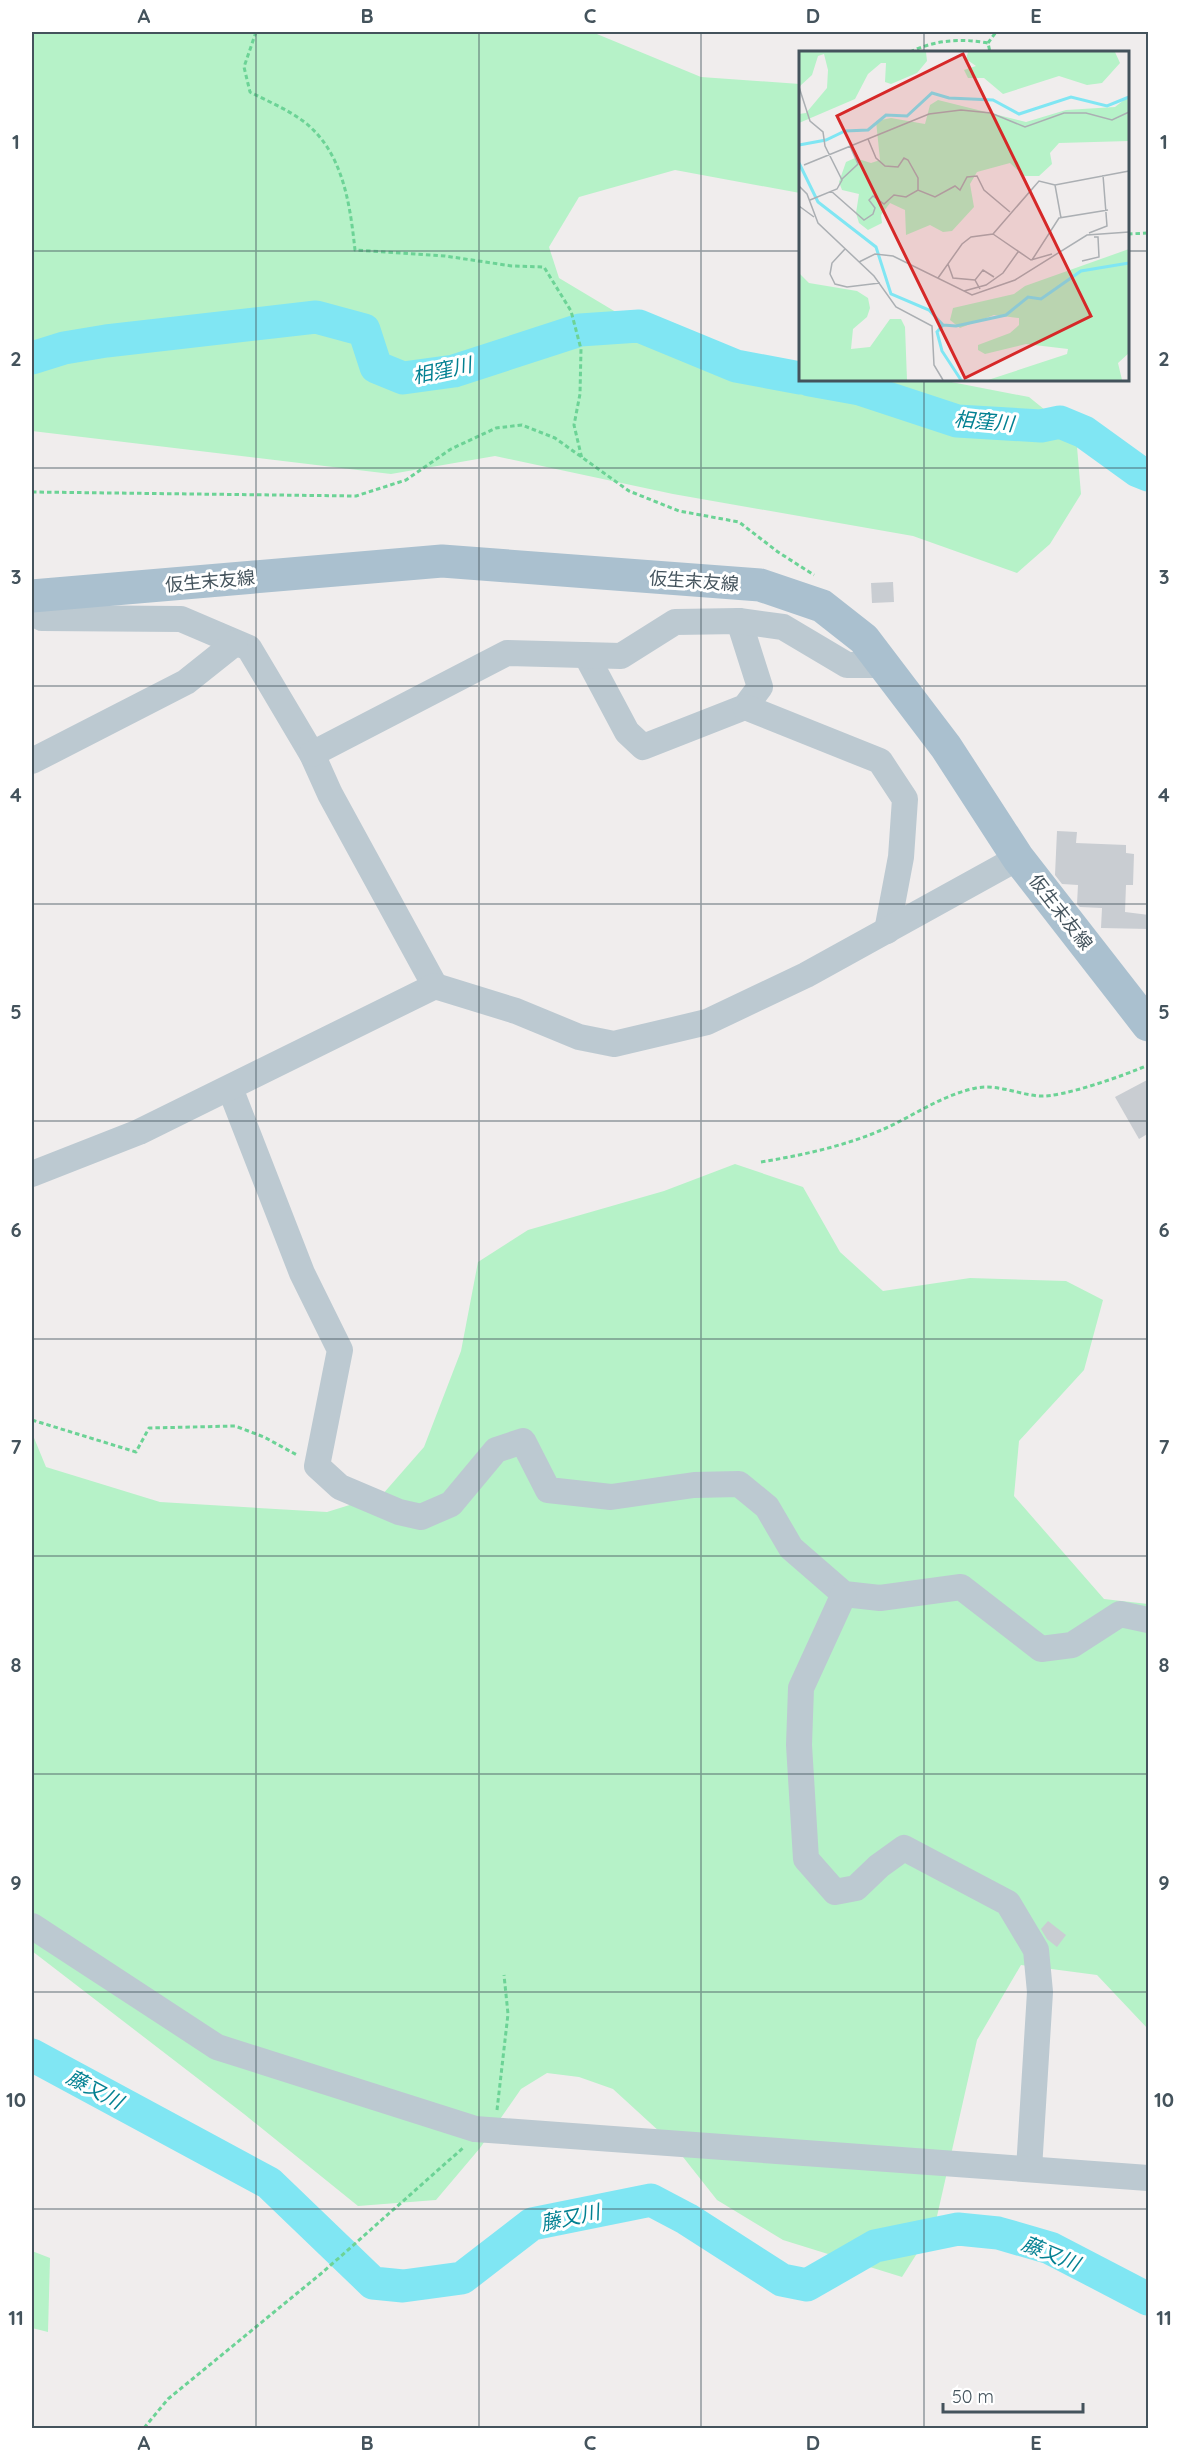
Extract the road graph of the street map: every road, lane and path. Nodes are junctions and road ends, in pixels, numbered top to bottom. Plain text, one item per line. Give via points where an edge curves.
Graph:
1 (256, 32) edge
2 (996, 32) edge
3 (988, 42) junction
4 (912, 51) edge
5 (990, 51) edge
6 (1149, 233) edge
7 (1129, 234) edge
8 (582, 459) junction
9 (32, 492) edge
10 (821, 579) dead end
11 (32, 596) edge
12 (32, 612) edge
13 (739, 621) junction
14 (235, 643) junction
15 (586, 655) junction
16 (884, 665) junction
17 (745, 707) junction
18 (312, 754) junction
19 (32, 761) edge
20 (1018, 858) junction
21 (887, 931) junction
22 (435, 986) junction
23 (1149, 1025) edge
24 (1149, 1065) edge
25 (230, 1088) junction
26 (761, 1162) dead end
27 (32, 1174) edge
28 (32, 1420) edge
29 (317, 1466) junction
30 (844, 1594) junction
31 (1149, 1620) edge
32 (32, 1926) edge
33 (504, 1975) dead end
34 (485, 2129) junction
35 (1029, 2169) junction
36 (1149, 2178) edge
37 (144, 2428) edge

1 - 8 path via 244,67 250,92 302,120 323,140 340,172 355,250 544,267 571,311 581,349 580,394 574,425
2 - 3 path
3 - 4 path via 946,41
3 - 5 path
6 - 7 path
8 - 9 path via 555,438 522,425 496,428 451,449 406,480 356,496
8 - 10 path via 629,491 679,511 739,522
11 - 16 main road, 仮生末友線 via 442,561 760,585 822,606 864,639
12 - 14 street via 42,618 181,619
13 - 15 street via 675,622 621,656
13 - 16 street via 783,627 847,665
13 - 17 street via 760,687
14 - 18 street via 249,648
14 - 19 street via 186,682
15 - 17 street via 627,732 643,747
15 - 18 street via 507,653
16 - 20 main road, 仮生末友線 via 946,747
17 - 21 street via 880,761 905,799 901,857
18 - 22 street
20 - 21 street
20 - 23 main road, 仮生末友線
21 - 22 street via 707,1022 614,1044 579,1036
22 - 25 street
24 - 26 path via 1040,1096 1004,1088 976,1088 938,1100 885,1128 840,1145
25 - 27 street via 139,1132
25 - 29 street via 302,1273 340,1350
28 - 29 path via 136,1452 149,1428 235,1426
29 - 30 street via 340,1487 421,1517 451,1504 496,1450 523,1441 548,1490 611,1497 694,1485 739,1484 767,1507 791,1548
30 - 31 street via 880,1598 961,1587 1041,1649 1072,1645 1120,1614
30 - 35 street via 801,1688 799,1745 806,1858 835,1892 856,1888 904,1848 1008,1903 1036,1950 1040,1992
32 - 34 street via 217,2047
33 - 34 path via 508,2014
34 - 35 street
34 - 37 path via 323,2272 168,2399
35 - 36 street

